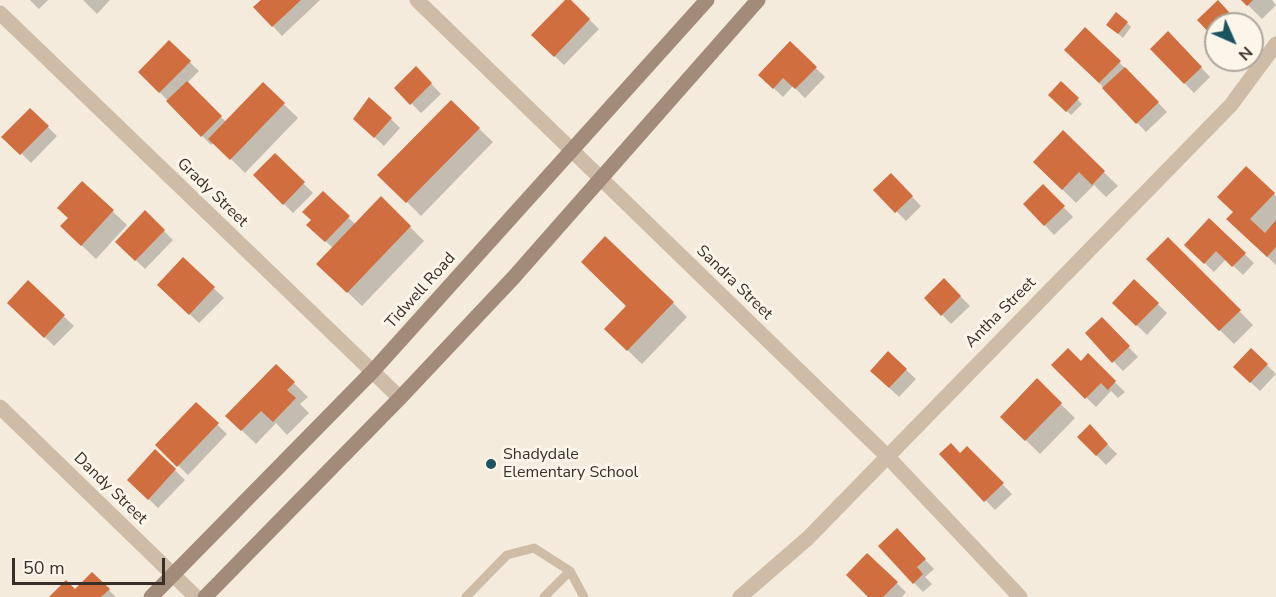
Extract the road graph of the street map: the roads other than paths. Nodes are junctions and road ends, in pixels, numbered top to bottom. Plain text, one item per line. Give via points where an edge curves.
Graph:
1 (417, 0) edge
2 (707, 0) edge
3 (758, 0) edge
4 (0, 14) edge
5 (1276, 44) edge
6 (573, 150) junction
7 (600, 177) junction
8 (372, 372) junction
9 (400, 398) junction
10 (0, 407) edge
11 (886, 455) junction
12 (570, 571) junction
13 (173, 575) junction
14 (151, 597) edge
15 (196, 597) edge
16 (205, 597) edge
17 (466, 597) edge
18 (544, 597) edge
19 (584, 597) edge
20 (740, 597) edge
21 (1020, 597) edge

1 - 6 street, Sandra Street
2 - 6 main road, Tidwell Road
3 - 7 main road
4 - 8 street, Grady Street
5 - 11 street, Antha Street via 1231,105
6 - 7 street, Sandra Street
6 - 8 main road, Tidwell Road
7 - 9 main road via 514,277
7 - 11 street, Sandra Street
8 - 9 street, Grady Street
8 - 13 main road, Tidwell Road
9 - 16 main road
10 - 13 street, Dandy Street
11 - 20 street, Antha Street via 808,538
11 - 21 street, Sandra Street
12 - 17 lane via 534,548 507,555
12 - 18 lane
12 - 19 lane
13 - 14 main road, Tidwell Road
13 - 15 street, Dandy Street

